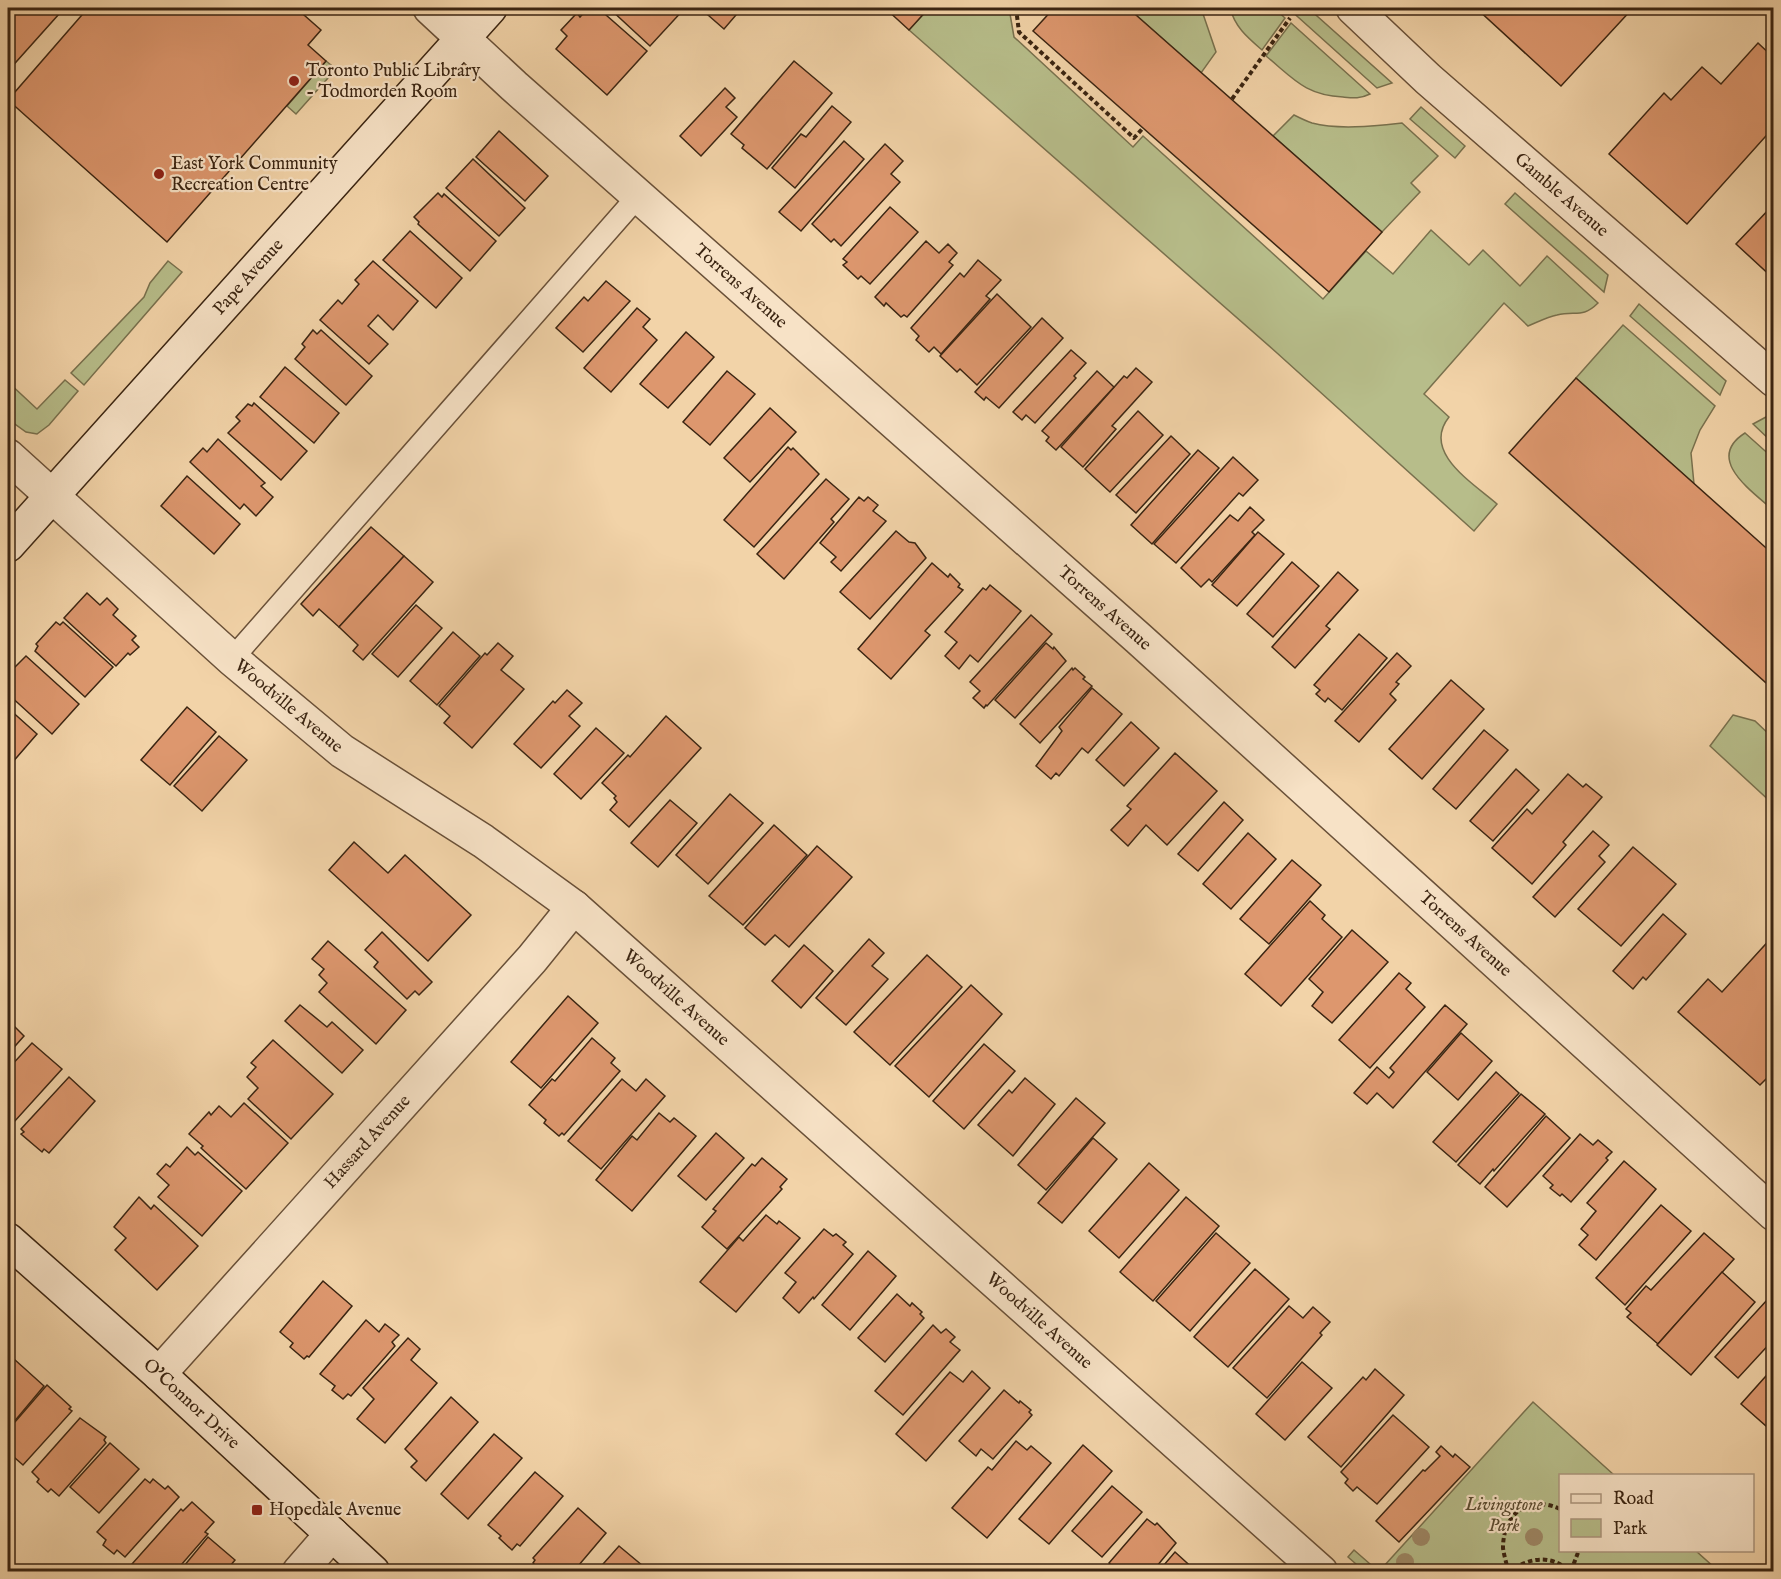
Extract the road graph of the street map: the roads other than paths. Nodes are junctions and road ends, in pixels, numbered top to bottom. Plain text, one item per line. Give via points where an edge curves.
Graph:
1 (430, 8) edge
2 (490, 8) edge
3 (1353, 8) edge
4 (464, 38) junction
5 (639, 195) junction
6 (1773, 380) edge
7 (8, 456) edge
8 (51, 496) junction
9 (8, 545) edge
10 (232, 659) junction
11 (574, 907) junction
12 (1773, 1214) edge
13 (8, 1240) edge
14 (159, 1374) junction
15 (332, 1534) junction
16 (299, 1572) edge
17 (374, 1572) edge
18 (1320, 1572) edge

1 - 4 street, Torrens Avenue
2 - 4 street, Pape Avenue
3 - 6 street, Gamble Avenue via 1428,79
4 - 5 street, Torrens Avenue
4 - 8 street, Pape Avenue
5 - 10 lane
5 - 12 street, Torrens Avenue via 1138,638
7 - 8 street, Woodville Avenue
8 - 9 street, Pape Avenue
8 - 10 street, Woodville Avenue
10 - 11 street, Woodville Avenue via 342,751 483,841
11 - 14 street, Hassard Avenue via 532,959
11 - 18 street, Woodville Avenue
13 - 14 street, O'Connor Drive
14 - 15 street, O'Connor Drive
15 - 16 street
15 - 17 street, O'Connor Drive

